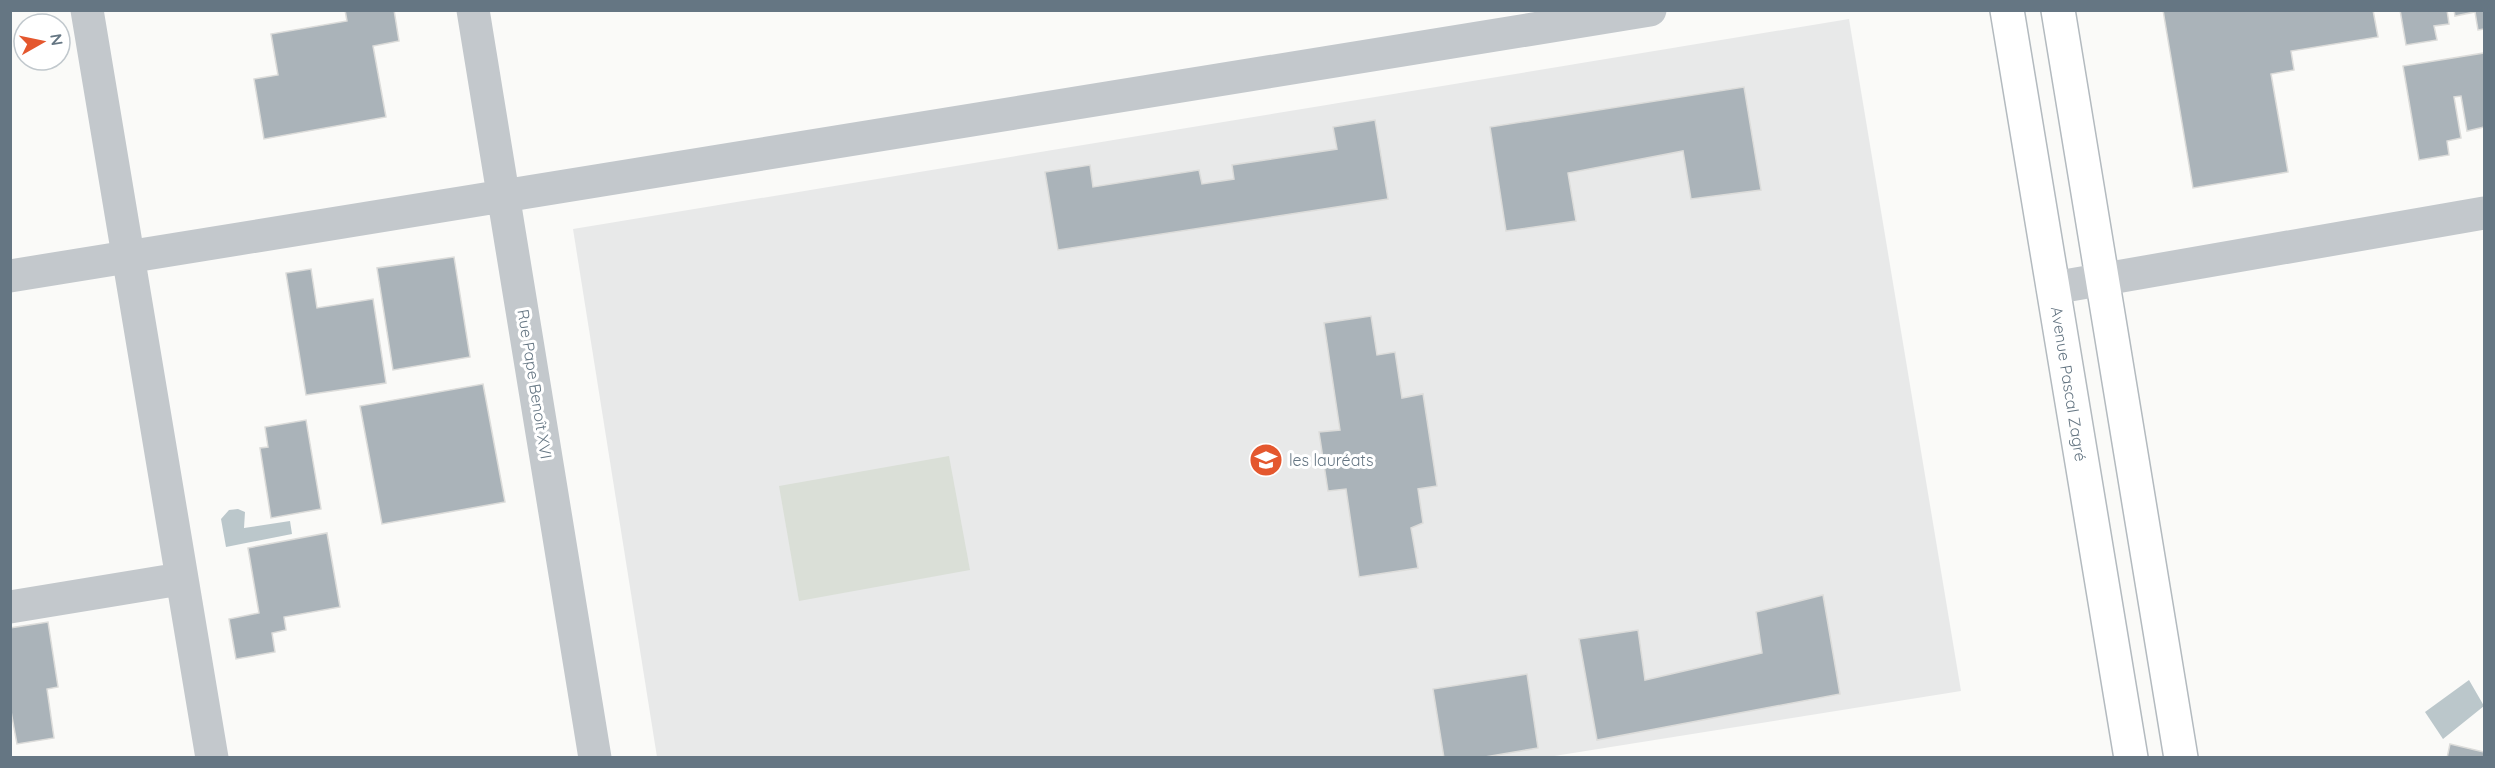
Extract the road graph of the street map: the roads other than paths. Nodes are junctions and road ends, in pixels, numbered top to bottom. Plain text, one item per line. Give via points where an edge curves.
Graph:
1 (87, 10) edge
2 (473, 10) edge
3 (1650, 10) edge
4 (2007, 10) edge
5 (2058, 10) edge
6 (505, 196) junction
7 (2484, 213) edge
8 (128, 257) junction
9 (10, 276) edge
10 (2102, 280) junction
11 (2053, 288) junction
12 (180, 579) junction
13 (10, 607) edge
14 (212, 758) edge
15 (596, 758) edge
16 (2131, 758) edge
17 (2181, 758) edge

1 - 8 street
2 - 6 street, Rue Pape Benoît XVI
3 - 6 street
4 - 11 main road, Avenue Pascal Zagré
5 - 10 main road
6 - 8 street
6 - 15 street, Rue Pape Benoît XVI
7 - 10 street
8 - 9 street
8 - 12 street
10 - 11 street
10 - 17 main road
11 - 16 main road, Avenue Pascal Zagré
12 - 13 street
12 - 14 street

